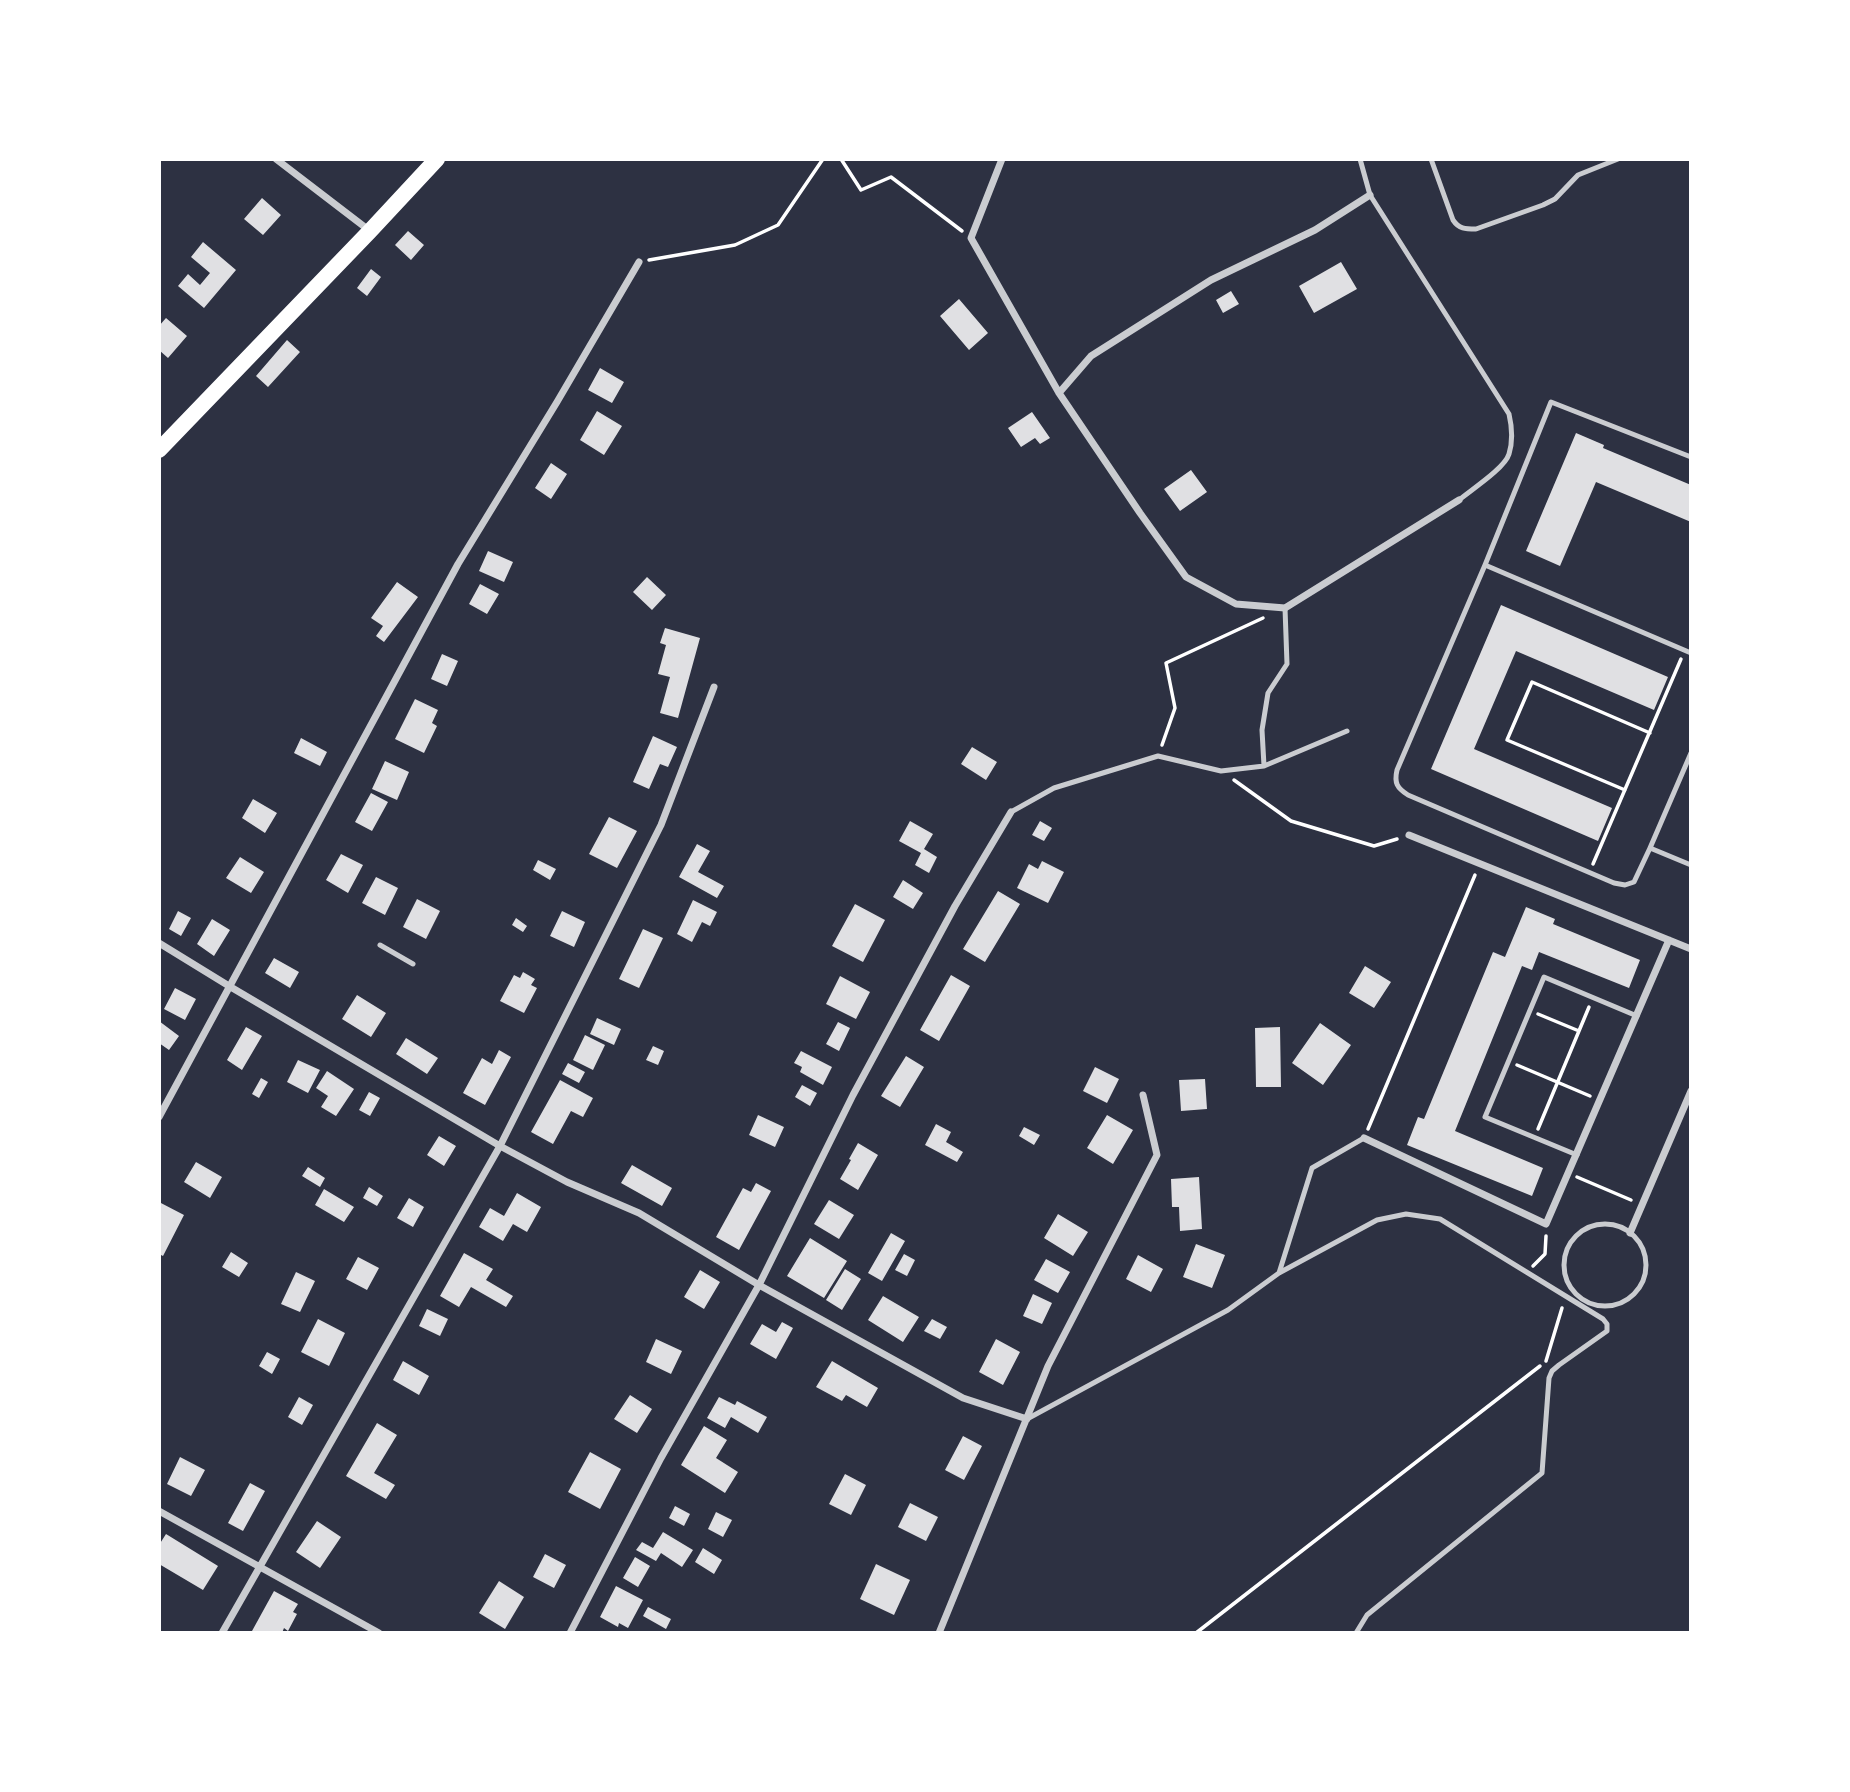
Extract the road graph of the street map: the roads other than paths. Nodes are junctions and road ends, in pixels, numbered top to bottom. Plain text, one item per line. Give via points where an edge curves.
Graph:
1 (276, 159) edge
2 (438, 159) edge
3 (1002, 159) edge
4 (1360, 159) edge
5 (1431, 159) edge
6 (1618, 159) edge
7 (1370, 195) junction
8 (370, 231) junction
9 (639, 262) road end
10 (1059, 393) junction
11 (159, 450) edge
12 (1691, 457) edge
13 (1459, 500) joint
14 (1485, 565) junction
15 (1285, 608) junction
16 (1688, 652) edge
17 (714, 687) dead end
18 (1348, 731) dead end
19 (1691, 753) edge
20 (1264, 766) junction
21 (1011, 812) joint
22 (1409, 835) road end
23 (1650, 848) junction
24 (1691, 865) edge
25 (1670, 940) junction
26 (159, 943) edge
27 (380, 945) dead end
28 (1691, 948) edge
29 (413, 964) dead end
30 (229, 986) junction
31 (1637, 1016) junction
32 (1691, 1091) edge
33 (1143, 1095) dead end
34 (159, 1117) edge
35 (1364, 1138) joint
36 (500, 1146) junction
37 (1577, 1156) junction
38 (1630, 1233) junction
39 (1279, 1273) junction
40 (758, 1285) junction
41 (1027, 1419) junction
42 (159, 1511) edge
43 (259, 1567) junction
44 (222, 1633) edge
45 (379, 1633) edge
46 (570, 1633) edge
47 (939, 1633) edge
48 (1356, 1633) edge

1 - 8 street
2 - 8 main road
3 - 10 street via 971,238
4 - 7 lane
5 - 6 lane via 1453,220 1457,226 1476,229 1543,205 1578,175
7 - 10 street via 1315,230 1211,280 1091,356
7 - 13 lane via 1509,414 1509,457
8 - 11 main road
9 - 30 street via 458,564
10 - 15 street via 1186,577 1236,604
12 - 14 lane via 1551,402
13 - 15 street
14 - 16 lane
14 - 23 lane via 1397,770 1399,789 1614,883 1634,882
15 - 20 lane via 1287,664 1268,693 1262,730
17 - 36 street via 662,825
18 - 20 lane
19 - 23 lane
20 - 21 lane via 1221,771 1157,757 1054,788
21 - 40 street via 872,1060
22 - 25 street
23 - 24 lane
25 - 28 street
25 - 31 street
26 - 30 street
27 - 29 lane
30 - 34 street
30 - 36 street
31 - 37 street
31 - 37 lane via 1544,977 1485,1117
32 - 38 street
33 - 41 street via 1157,1156 1048,1366
35 - 37 street via 1546,1224
35 - 39 lane via 1312,1168
36 - 40 street via 639,1213
36 - 43 street
38 - 38 lane via 1605,1224 1578,1234 1569,1245 1564,1272 1578,1297 1590,1304 1617,1305 1638,1290 1646,1266 1639,1242
39 - 41 lane via 1228,1310
39 - 48 lane via 1377,1220 1406,1214 1440,1219 1607,1324 1607,1331 1552,1371 1542,1473 1367,1615
40 - 41 street via 963,1398
40 - 46 street via 660,1458
41 - 47 street
42 - 43 street
43 - 44 street
43 - 45 street

